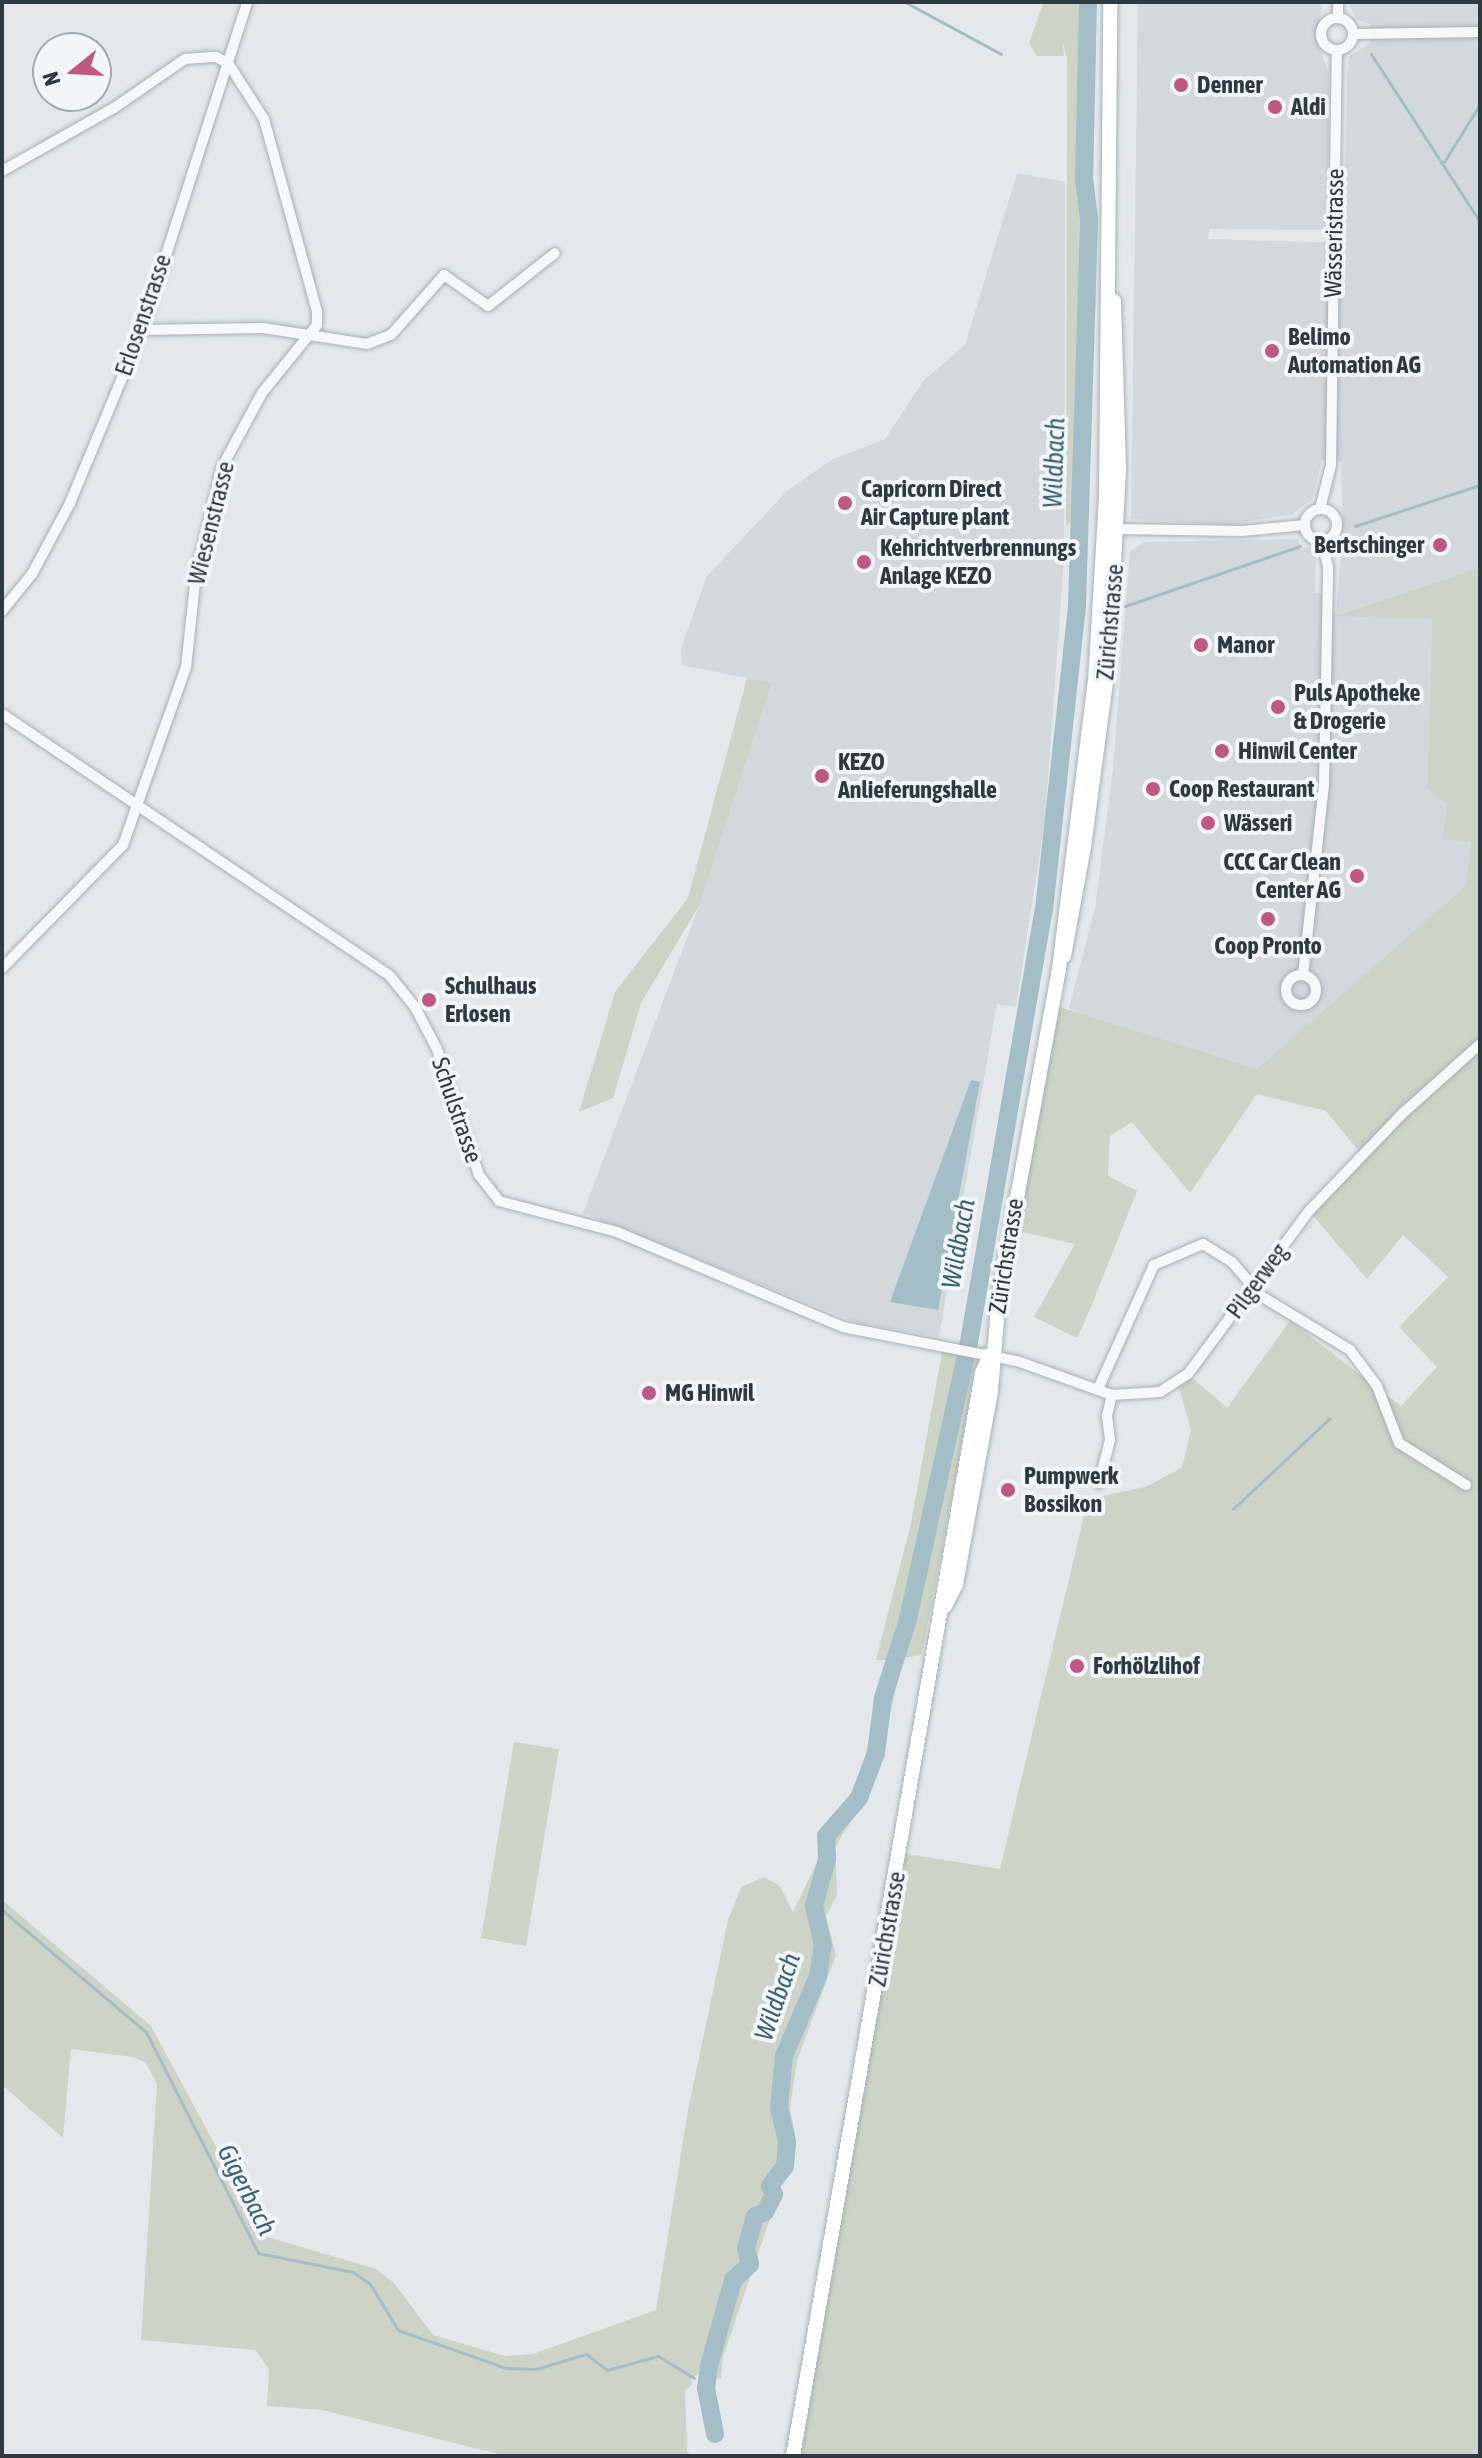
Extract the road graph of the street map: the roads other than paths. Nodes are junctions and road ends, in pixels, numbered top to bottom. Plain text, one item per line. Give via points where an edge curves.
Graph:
1 (247, 2) edge
2 (1110, 2) edge
3 (1338, 2) edge
4 (1338, 18) junction
5 (1480, 32) edge
6 (1354, 34) junction
7 (1337, 51) junction
8 (228, 63) junction
9 (2, 171) edge
10 (555, 253) dead end
11 (142, 330) junction
12 (311, 333) junction
13 (1320, 509) junction
14 (1305, 525) junction
15 (1111, 528) junction
16 (1322, 541) junction
17 (2, 611) edge
18 (2, 714) edge
19 (135, 802) junction
20 (2, 968) edge
21 (1059, 969) junction
22 (1303, 975) dead end
23 (1480, 1044) edge
24 (1253, 1286) junction
25 (990, 1355) junction
26 (1098, 1389) junction
27 (1112, 1395) junction
28 (1099, 1483) dead end
29 (1466, 1485) dead end
30 (793, 2456) edge

1 - 8 street, Erlosenstrasse
2 - 15 main road, Zürichstrasse via 1108,273 1118,373
3 - 4 street
4 - 6 street via 1349,23
4 - 7 street via 1326,22 1321,34 1326,46
5 - 6 street
6 - 7 street via 1351,44
7 - 13 street, Wässeristrasse via 1331,465
8 - 9 street via 216,57 185,59 114,108
8 - 11 street, Erlosenstrasse
8 - 12 street via 264,119 317,311
10 - 12 street via 488,306 444,275 391,335 367,344
11 - 12 street
11 - 17 street, Erlosenstrasse via 70,503 32,574
12 - 19 street, Wiesenstrasse via 262,393 222,467 196,574 186,667
13 - 14 street
13 - 16 street via 1334,515 1337,525
14 - 15 street via 1242,531
14 - 16 street via 1312,538
15 - 21 main road, Zürichstrasse
15 - 21 main road, Zürichstrasse via 1109,659 1073,918
16 - 22 street via 1328,567 1324,784
18 - 19 street, Schulstrasse
19 - 20 street, Wiesenstrasse via 123,845
19 - 25 street, Schulstrasse via 390,976 415,1007 437,1049 479,1175 499,1201 617,1232 843,1327
21 - 25 main road, Zürichstrasse
23 - 24 street, Pilgerweg via 1401,1115 1309,1211
24 - 26 street via 1232,1262 1203,1244 1154,1265
24 - 27 street, Pilgerweg via 1178,1383 1140,1397
24 - 29 street via 1350,1350 1377,1386 1399,1443
25 - 26 street, Pilgerweg
25 - 30 main road, Zürichstrasse via 993,1375 977,1473 956,1584 945,1606
26 - 27 street, Pilgerweg
27 - 28 street via 1107,1416 1110,1440

